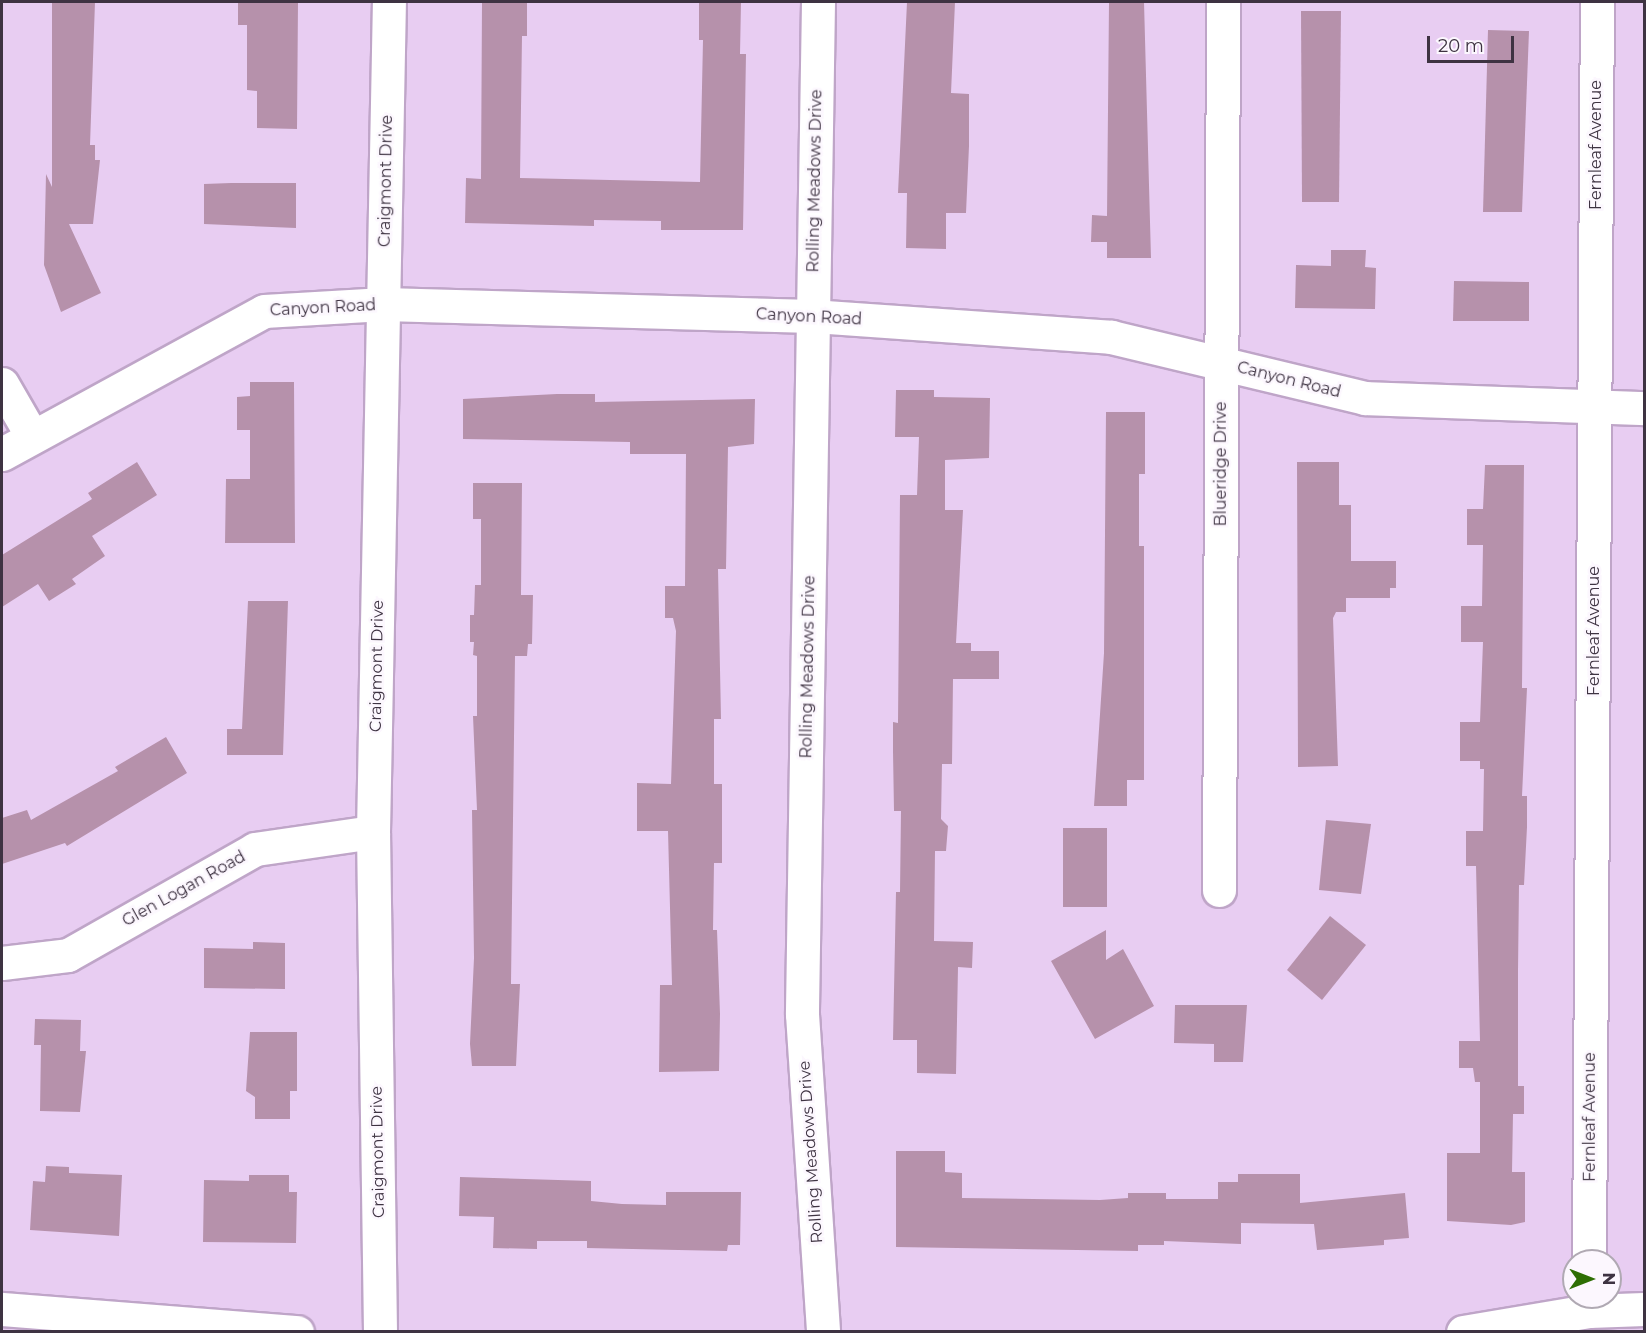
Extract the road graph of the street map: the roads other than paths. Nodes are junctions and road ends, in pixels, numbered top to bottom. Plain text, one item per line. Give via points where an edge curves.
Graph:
1 (389, 2) edge
2 (818, 2) edge
3 (1223, 2) edge
4 (1597, 2) edge
5 (384, 304) junction
6 (813, 316) junction
7 (1221, 363) junction
8 (2, 384) edge
9 (1596, 408) junction
10 (1644, 408) edge
11 (32, 436) junction
12 (2, 453) edge
13 (373, 832) junction
14 (1219, 890) dead end
15 (2, 963) edge
16 (1589, 1249) edge
17 (2, 1309) edge
18 (1644, 1309) edge
19 (1589, 1313) edge
20 (297, 1332) edge
21 (380, 1332) edge
22 (823, 1332) edge
23 (1463, 1332) edge

1 - 5 street, Craigmont Drive
2 - 6 street, Rolling Meadows Drive
3 - 7 street, Blueridge Drive
4 - 9 street, Fernleaf Avenue
5 - 6 street, Canyon Road
5 - 11 street, Canyon Road via 264,311
5 - 13 street, Craigmont Drive
6 - 7 street, Canyon Road via 1111,337
6 - 22 street, Rolling Meadows Drive via 802,1014
7 - 9 street, Canyon Road via 1365,398
7 - 14 street, Blueridge Drive
8 - 11 street
9 - 10 street, Canyon Road
9 - 16 street, Fernleaf Avenue
11 - 12 street, Canyon Road
13 - 15 street, Glen Logan Road via 255,849 68,955
13 - 21 street, Craigmont Drive
17 - 20 street
18 - 19 street
19 - 23 street

